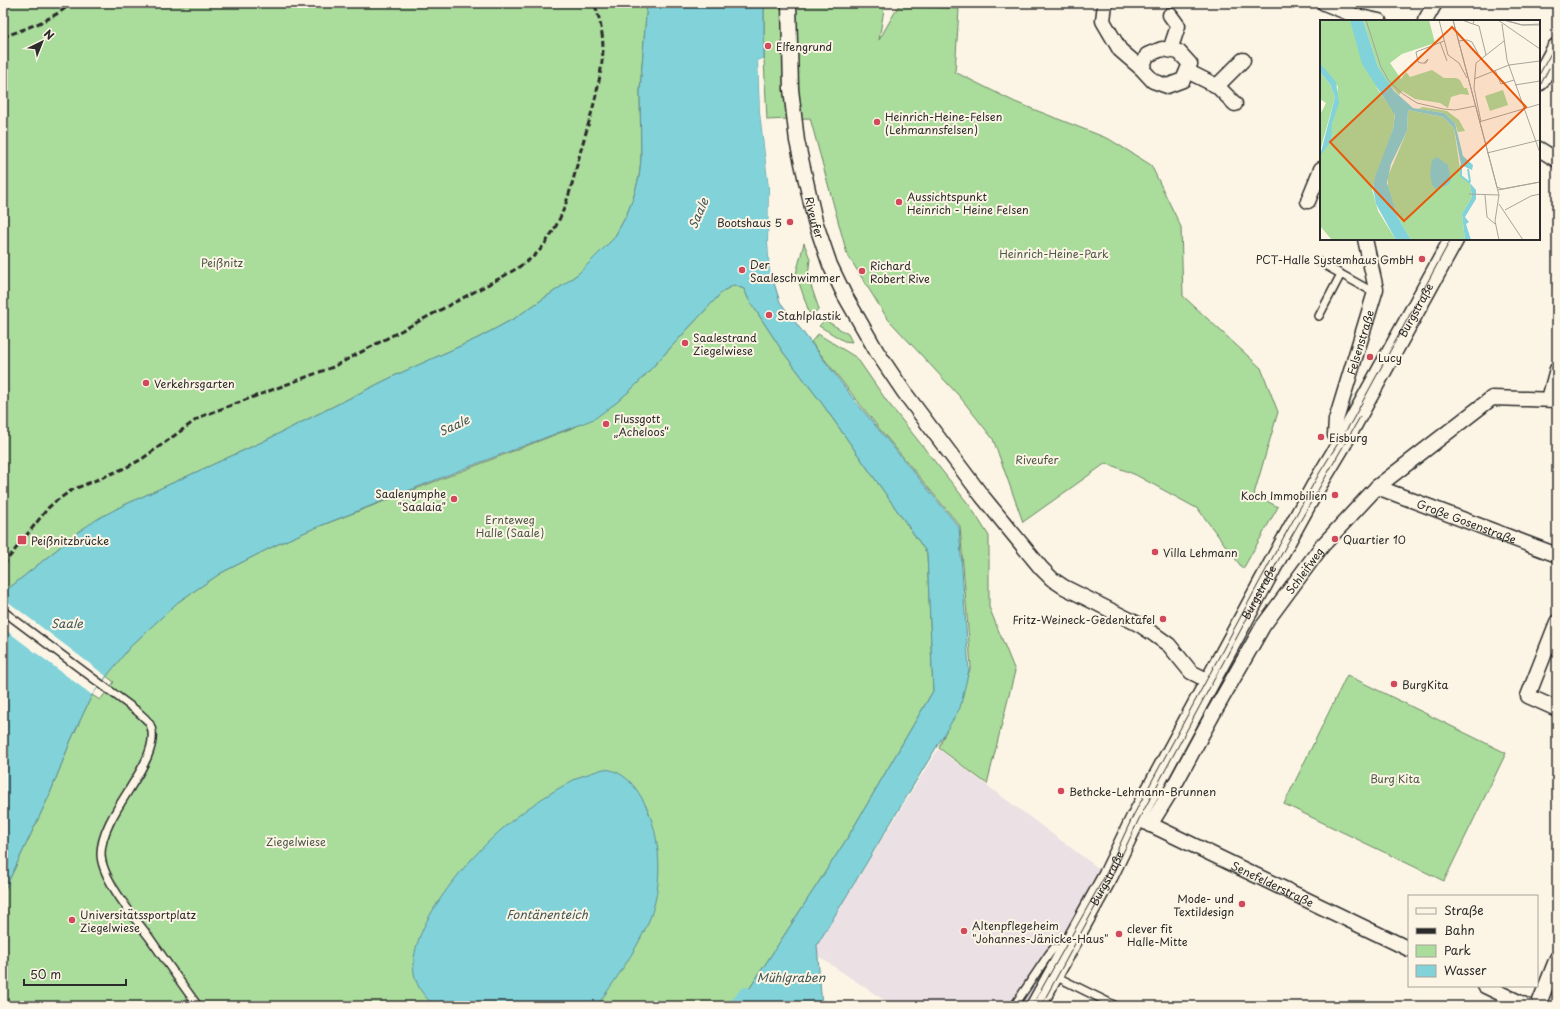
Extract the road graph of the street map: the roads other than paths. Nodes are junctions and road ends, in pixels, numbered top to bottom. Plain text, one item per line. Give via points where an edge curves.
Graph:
1 (789, 3) edge
2 (1105, 3) edge
3 (1324, 3) edge
4 (1435, 3) edge
5 (1170, 15) dead end
6 (1374, 20) edge
7 (1426, 20) edge
8 (1557, 48) edge
9 (1170, 50) junction
10 (1243, 60) dead end
11 (1142, 69) junction
12 (1187, 71) junction
13 (1540, 79) edge
14 (1217, 86) junction
15 (1235, 104) dead end
16 (1540, 150) edge
17 (1557, 160) edge
18 (1320, 171) edge
19 (1308, 200) dead end
20 (1365, 240) edge
21 (1453, 240) edge
22 (1319, 262) dead end
23 (1341, 274) junction
24 (1375, 292) junction
25 (1319, 316) dead end
26 (1557, 369) edge
27 (1553, 399) edge
28 (1342, 443) junction
29 (1377, 487) junction
30 (1557, 555) edge
31 (3, 611) edge
32 (1557, 622) edge
33 (1209, 681) junction
34 (1557, 709) edge
35 (1143, 821) junction
36 (1067, 948) junction
37 (1408, 949) edge
38 (1557, 958) edge
39 (1053, 975) junction
40 (1487, 987) edge
41 (198, 1006) edge
42 (1014, 1006) edge
43 (1036, 1006) edge
44 (1116, 1006) edge
45 (1526, 1006) edge
46 (1538, 1006) edge

1 - 33 street, Riveufer via 791,89 797,140 815,221 830,265 877,352 982,496 1052,579 1156,635 1169,645 1191,672
2 - 11 street via 1103,21 1120,50
3 - 6 street
4 - 7 street
5 - 9 street via 1178,26
8 - 13 street
9 - 11 street via 1162,49 1147,55
9 - 12 street via 1179,52 1190,64
10 - 14 street
11 - 12 street via 1153,81 1167,86 1183,80
12 - 14 street
14 - 15 street
16 - 17 street
18 - 19 street
20 - 24 street, Felsenstraße
21 - 28 street, Burgstraße
22 - 23 lane
23 - 24 lane
23 - 25 lane
24 - 28 street, Felsenstraße via 1336,420 1335,435
26 - 27 street
27 - 29 street, Schleifweg via 1492,398
28 - 33 street, Burgstraße
29 - 30 street, Große Gosenstraße
29 - 35 street, Schleifweg via 1322,546 1263,626 1174,786
31 - 41 lane via 147,720 152,731 152,742 145,762 108,824 102,860 112,885
32 - 34 street via 1528,696
33 - 35 street, Burgstraße
35 - 36 street, Burgstraße
35 - 37 street, Senefelderstraße
36 - 39 street, Burgstraße
36 - 42 lane via 1054,948
38 - 46 street
39 - 43 street, Burgstraße
39 - 44 lane
40 - 45 street

